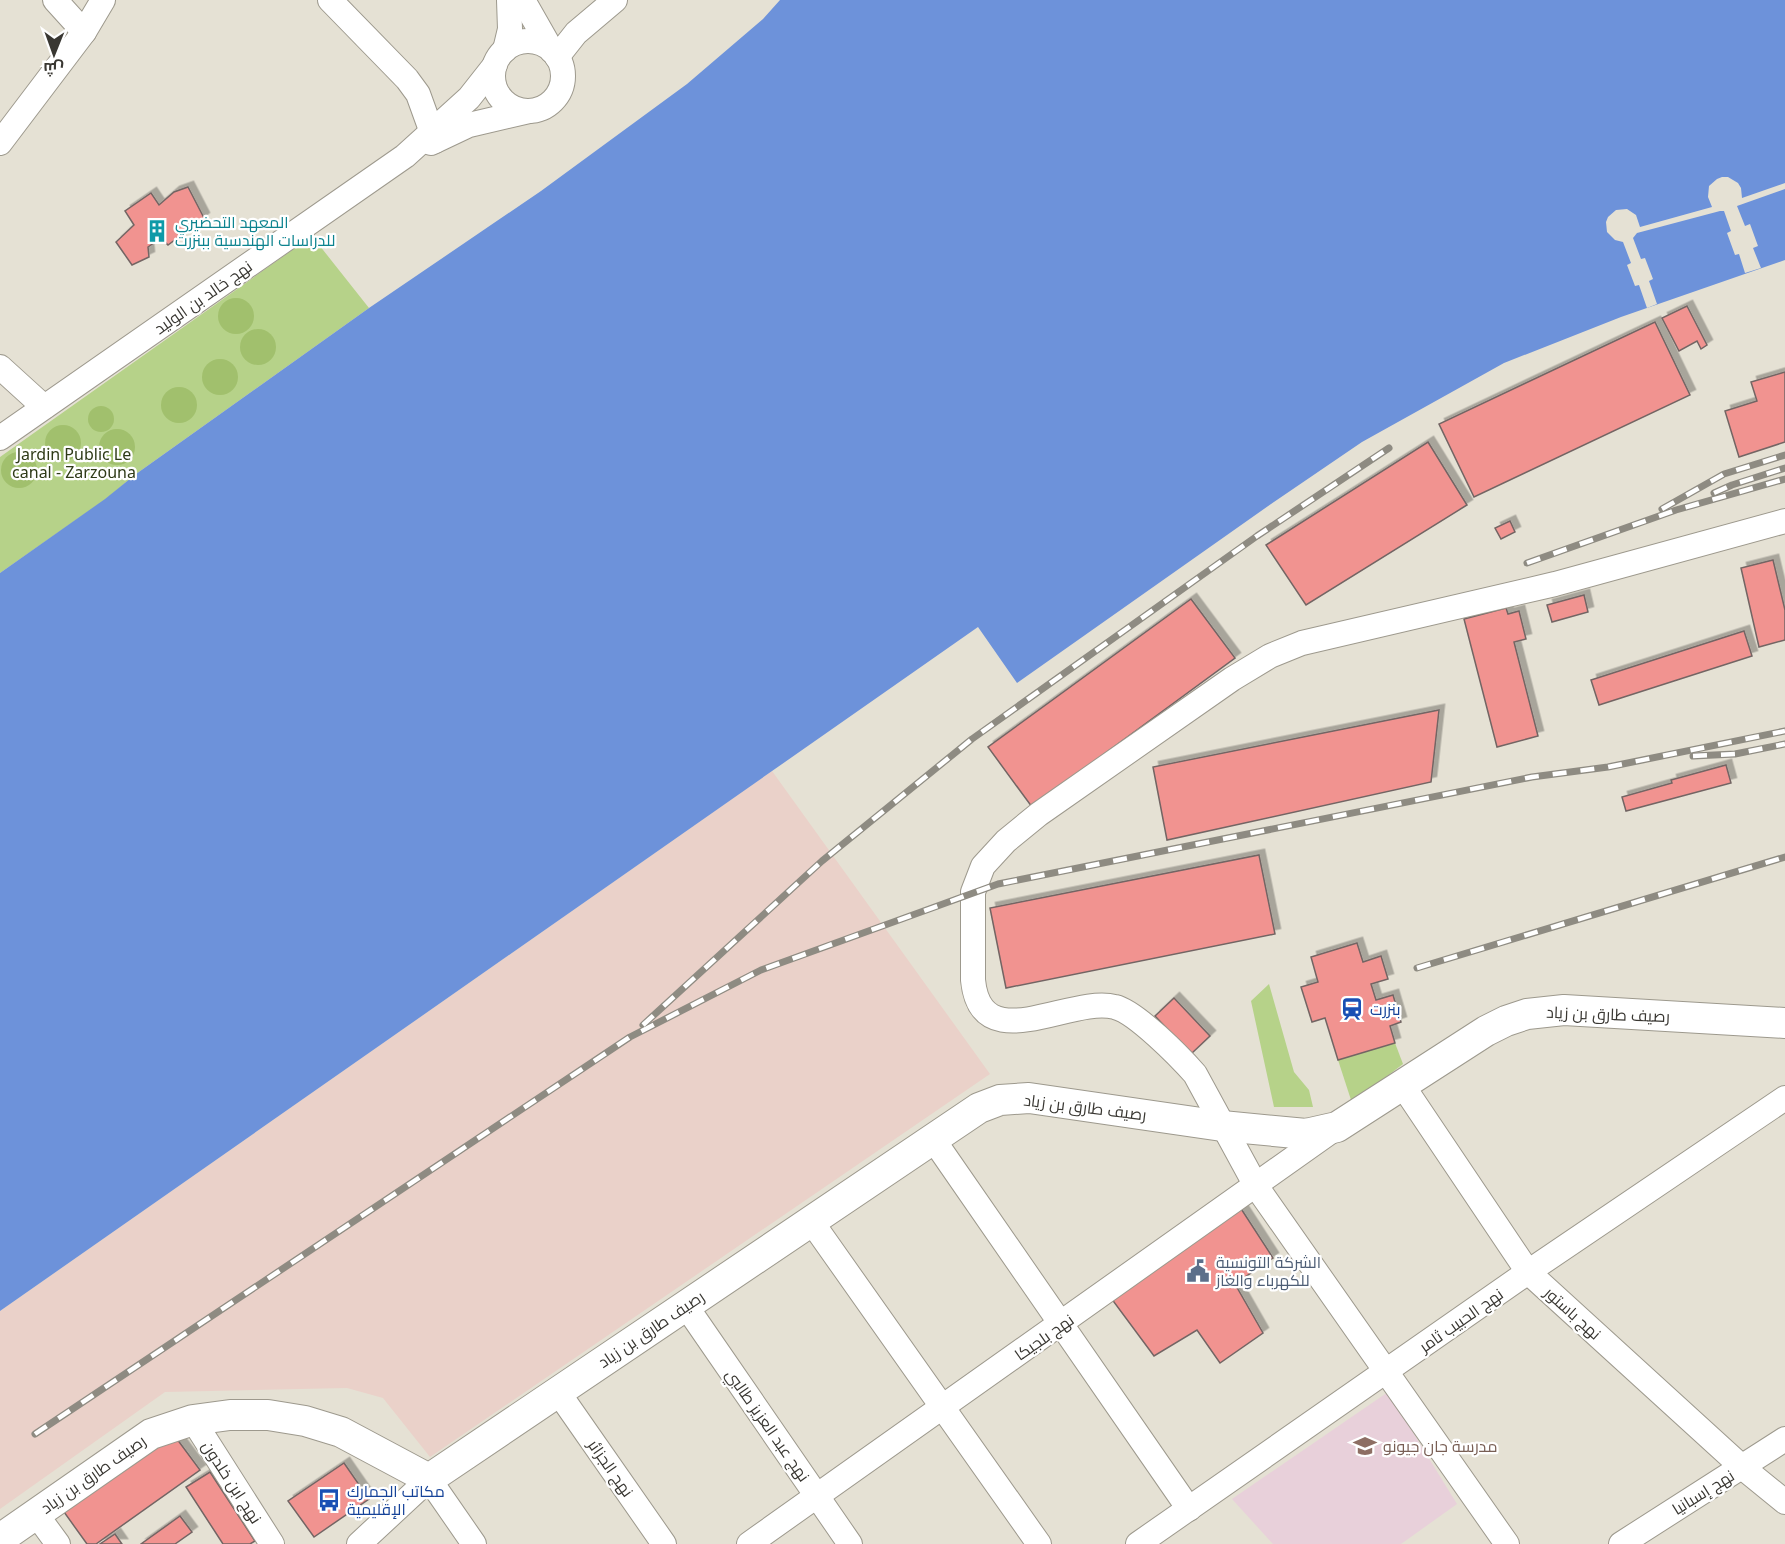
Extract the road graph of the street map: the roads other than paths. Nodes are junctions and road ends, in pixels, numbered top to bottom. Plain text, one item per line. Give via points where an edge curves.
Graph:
1 (54, 0) edge
2 (103, 0) edge
3 (330, 0) edge
4 (509, 0) edge
5 (523, 0) edge
6 (615, 0) edge
7 (84, 32) junction
8 (555, 54) junction
9 (500, 58) junction
10 (530, 111) junction
11 (433, 137) junction
12 (0, 144) edge
13 (0, 367) edge
14 (44, 407) junction
15 (0, 438) edge
16 (1785, 521) edge
17 (1785, 1023) edge
18 (1403, 1086) junction
19 (1785, 1098) edge
20 (1222, 1126) junction
21 (1337, 1127) junction
22 (933, 1139) junction
23 (1256, 1186) junction
24 (811, 1221) junction
25 (1528, 1272) junction
26 (686, 1306) junction
27 (1061, 1324) junction
28 (1385, 1372) junction
29 (558, 1392) junction
30 (941, 1409) junction
31 (193, 1420) junction
32 (1785, 1439) edge
33 (1742, 1467) junction
34 (429, 1479) junction
35 (818, 1496) junction
36 (1785, 1502) edge
37 (1189, 1509) junction
38 (36, 1514) junction
39 (0, 1539) edge
40 (58, 1544) edge
41 (272, 1544) edge
42 (360, 1544) edge
43 (474, 1544) edge
44 (664, 1544) edge
45 (748, 1544) edge
46 (850, 1544) edge
47 (1039, 1544) edge
48 (1138, 1544) edge
49 (1507, 1544) edge
50 (1621, 1544) edge

1 - 7 street
2 - 7 street
3 - 11 street via 407,79 418,94
4 - 9 street via 510,29
5 - 8 street
6 - 8 street
7 - 12 street
8 - 9 street via 544,45 524,41
8 - 10 street via 563,76 557,97
9 - 10 street via 493,76 500,97 518,110
9 - 11 street, نهج خالد بن الوليد
10 - 11 street, نهج خالد بن الوليد
11 - 14 street, نهج خالد بن الوليد
13 - 14 street
14 - 15 street, نهج خالد بن الوليد
16 - 20 street via 1555,584 1302,644 1270,656 1048,807 1006,841 984,866 973,892 973,980 979,1004 987,1013 1009,1022 1091,1005 1118,1007 1131,1014 1195,1074
17 - 18 main road, رصيف طارق بن زياد via 1564,1010 1527,1014 1486,1031
18 - 21 main road, رصيف طارق بن زياد
18 - 25 street, نهج باستور
19 - 25 street, نهج الحبيب ثامر
20 - 21 main road, رصيف طارق بن زياد via 1306,1134
20 - 22 main road, رصيف طارق بن زياد via 1029,1098 1000,1100 979,1108
20 - 23 street
21 - 23 street, نهج بلجيكا
22 - 24 main road, رصيف طارق بن زياد
22 - 27 street
23 - 27 street, نهج بلجيكا
23 - 28 street
24 - 26 main road, رصيف طارق بن زياد
24 - 30 street
25 - 28 street, نهج الحبيب ثامر
25 - 33 street, نهج باستور
26 - 29 main road, رصيف طارق بن زياد
26 - 35 street, نهج عبد العزيز طالبي
27 - 30 street, نهج بلجيكا
27 - 37 street
28 - 37 street, نهج الحبيب ثامر
28 - 49 street
29 - 34 main road, رصيف طارق بن زياد
29 - 44 street, نهج الجزائر
30 - 35 street, نهج بلجيكا
30 - 47 street
31 - 34 main road, رصيف طارق بن زياد via 267,1415 305,1421 341,1432
31 - 38 main road, رصيف طارق بن زياد via 151,1434
31 - 41 street, نهج ابن خلدون
32 - 33 street, نهج إسبانيا
33 - 36 street, نهج باستور
33 - 50 street, نهج إسبانيا
34 - 42 street, رصيف طارق بن زياد
34 - 43 street
35 - 45 street, نهج بلجيكا
35 - 46 street, نهج عبد العزيز طالبي
37 - 48 street, نهج الحبيب ثامر
38 - 39 main road, رصيف طارق بن زياد
38 - 40 street

